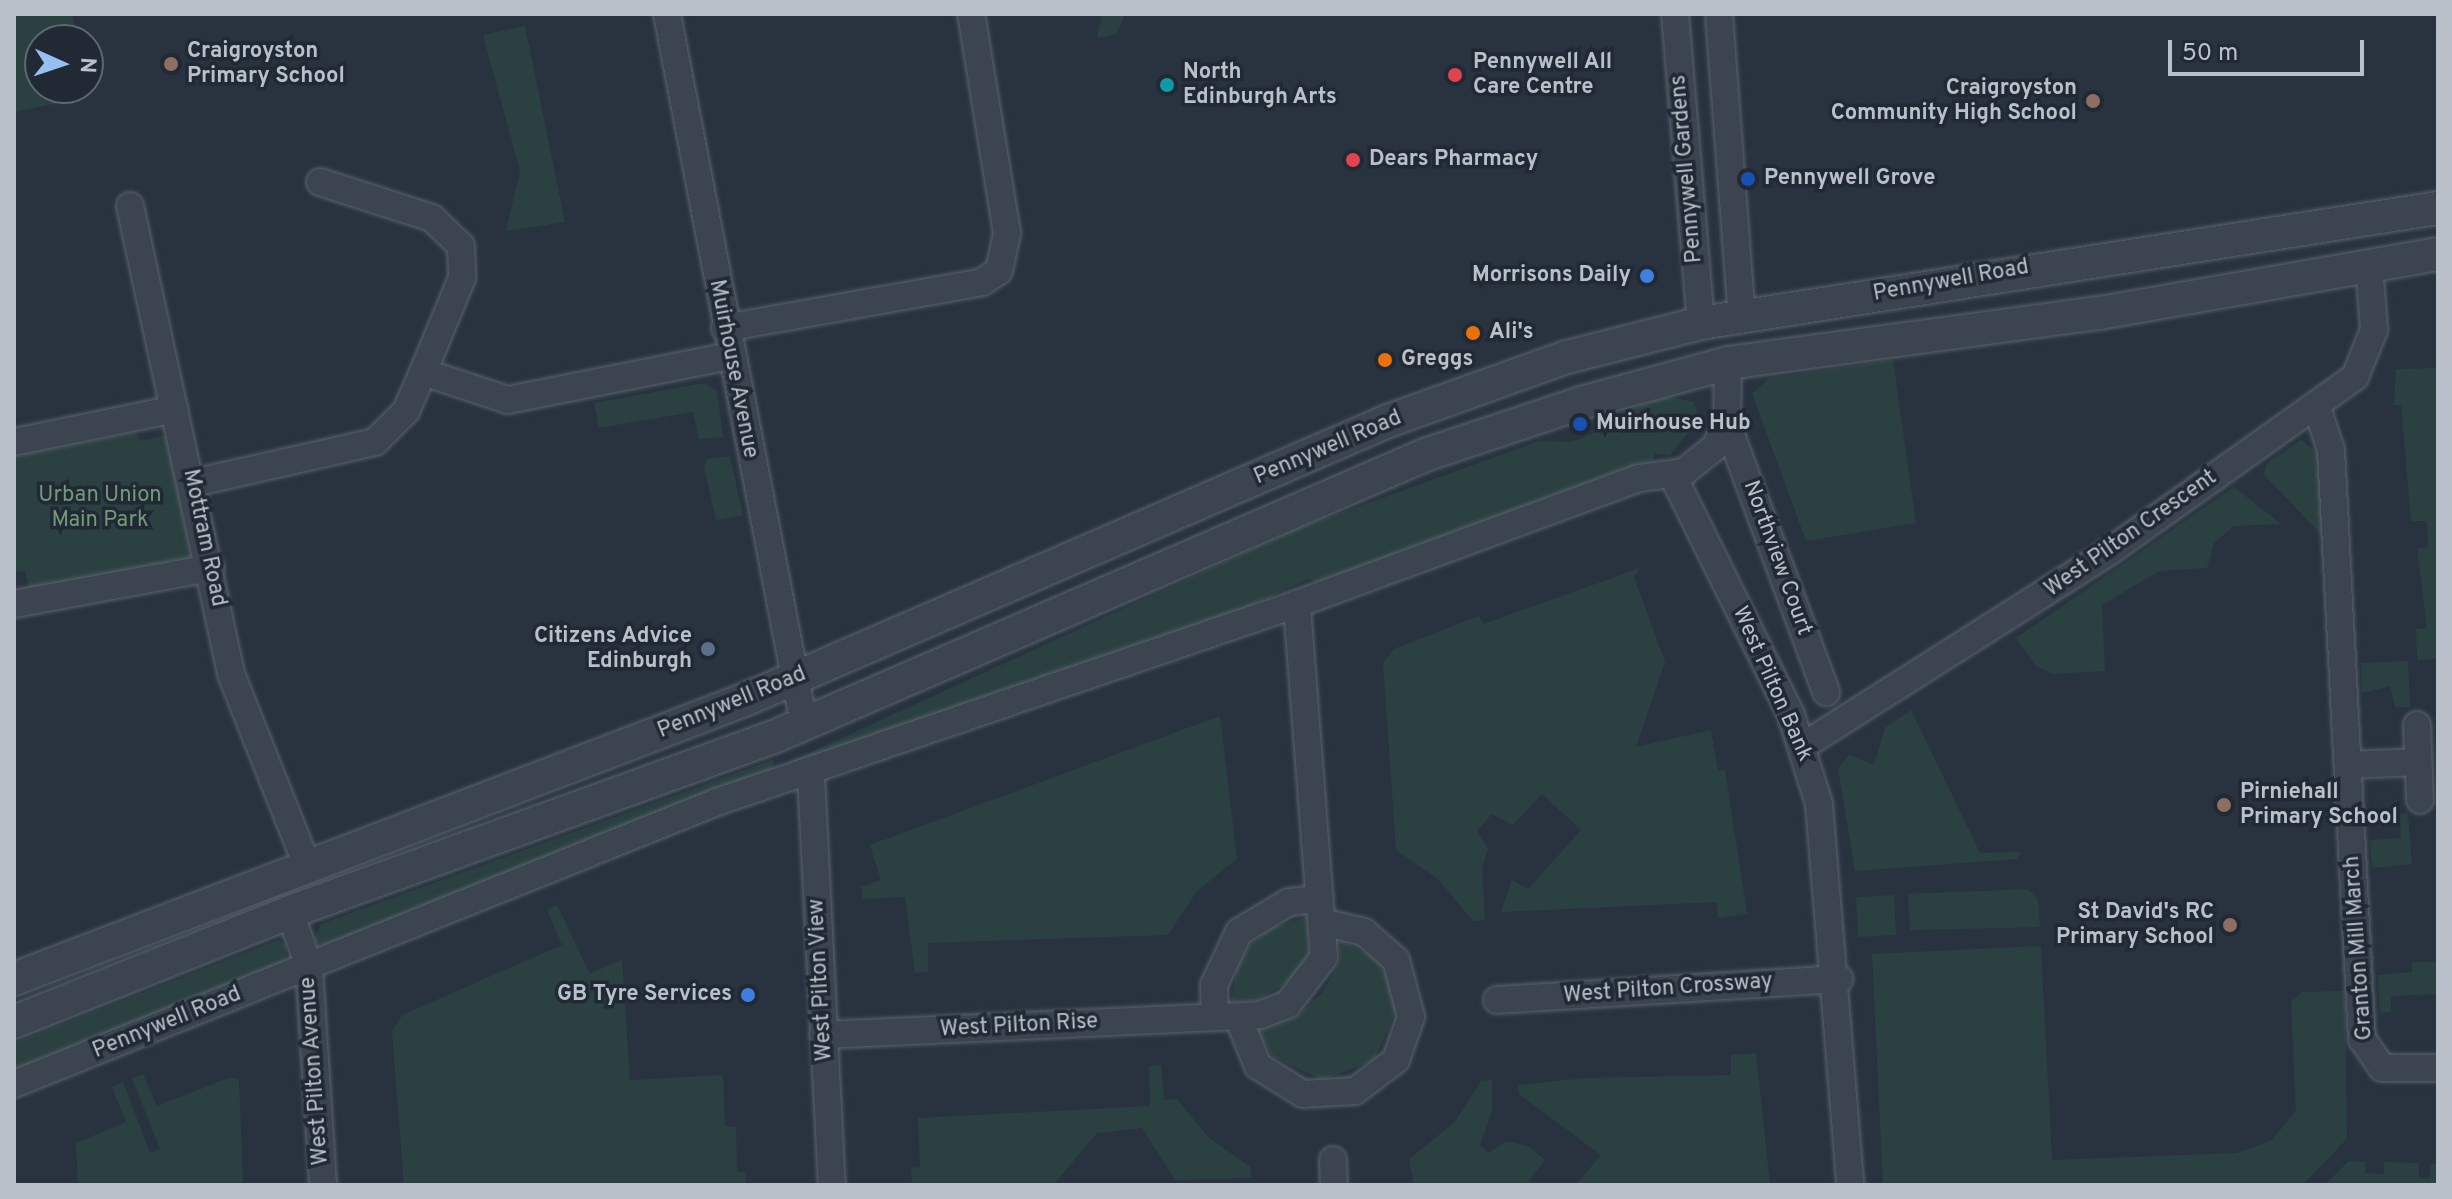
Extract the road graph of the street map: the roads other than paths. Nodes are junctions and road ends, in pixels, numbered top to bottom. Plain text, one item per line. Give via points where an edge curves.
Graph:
1 (667, 14) edge
2 (971, 14) edge
3 (1675, 14) edge
4 (1719, 14) edge
5 (320, 182) dead end
6 (130, 206) dead end
7 (2438, 208) edge
8 (2438, 254) edge
9 (2369, 264) junction
10 (1742, 317) junction
11 (1701, 323) junction
12 (725, 328) junction
13 (730, 356) junction
14 (1728, 363) junction
15 (423, 372) junction
16 (2316, 405) junction
17 (175, 409) junction
18 (1727, 424) junction
19 (14, 442) edge
20 (1673, 476) junction
21 (193, 483) junction
22 (211, 568) junction
23 (14, 604) edge
24 (1297, 604) junction
25 (794, 678) junction
26 (1826, 692) dead end
27 (804, 724) junction
28 (2417, 725) dead end
29 (1803, 746) junction
30 (2418, 762) junction
31 (2348, 765) junction
32 (811, 775) junction
33 (2420, 800) dead end
34 (306, 862) junction
35 (271, 876) junction
36 (1321, 911) junction
37 (290, 912) junction
38 (309, 967) junction
39 (14, 979) edge
40 (1839, 979) junction
41 (1497, 1000) dead end
42 (1226, 1017) junction
43 (14, 1022) edge
44 (823, 1035) junction
45 (2438, 1068) edge
46 (14, 1084) edge
47 (323, 1185) edge
48 (832, 1185) edge
49 (1850, 1185) edge

1 - 12 street, Muirhouse Avenue
2 - 12 street via 1007,233 999,271 982,282
3 - 11 street, Pennywell Gardens
4 - 10 street, Pennywell Gardens
5 - 15 street via 432,218 461,246 462,278
6 - 17 street, Mottram Road
7 - 10 street, Pennywell Road
8 - 9 street, Pennywell Road
9 - 14 street, Pennywell Road via 2100,313
9 - 16 street, West Pilton Crescent via 2374,330 2367,356 2355,377
10 - 11 street, Pennywell Road
10 - 14 street
11 - 14 street
11 - 25 street, Pennywell Road via 1567,357 1388,421
12 - 13 street, Muirhouse Avenue
13 - 15 street via 508,400
13 - 25 street, Muirhouse Avenue
14 - 18 street
14 - 27 street, Pennywell Road via 1425,455
15 - 21 street via 406,411 375,442
16 - 29 street, West Pilton Crescent via 2097,559
16 - 31 street, Granton Mill March via 2330,431
17 - 19 street
17 - 21 street, Mottram Road
18 - 20 street via 1705,458
18 - 26 street, Northview Court
20 - 24 street, Pennywell Road via 1639,478
20 - 29 street, West Pilton Bank
21 - 22 street, Mottram Road
22 - 23 street
22 - 34 street, Mottram Road via 231,674
24 - 32 street, Pennywell Road
24 - 36 street, West Pilton Rise
25 - 27 street, Muirhouse Avenue
25 - 34 street, Pennywell Road
27 - 37 street, Pennywell Road
28 - 30 street
29 - 40 street, West Pilton Bank via 1829,853
30 - 31 street
30 - 33 street
31 - 45 street, Granton Mill March via 2363,1045 2389,1070
32 - 38 street, Pennywell Road via 702,808
32 - 44 street, West Pilton View
34 - 35 street, Pennywell Road
35 - 37 street
35 - 39 street, Pennywell Road
36 - 42 street, West Pilton Rise via 1324,957 1310,984 1288,1004
36 - 42 street via 1289,902 1239,932 1214,985
36 - 42 street via 1364,932 1396,960 1411,1017 1396,1060 1355,1091 1303,1094 1258,1066
37 - 38 street, West Pilton Avenue
37 - 43 street, Pennywell Road
38 - 46 street, Pennywell Road
38 - 47 street, West Pilton Avenue
40 - 41 street, West Pilton Crossway
40 - 49 street, West Pilton Bank
42 - 44 street, West Pilton Rise
44 - 48 street, West Pilton View

